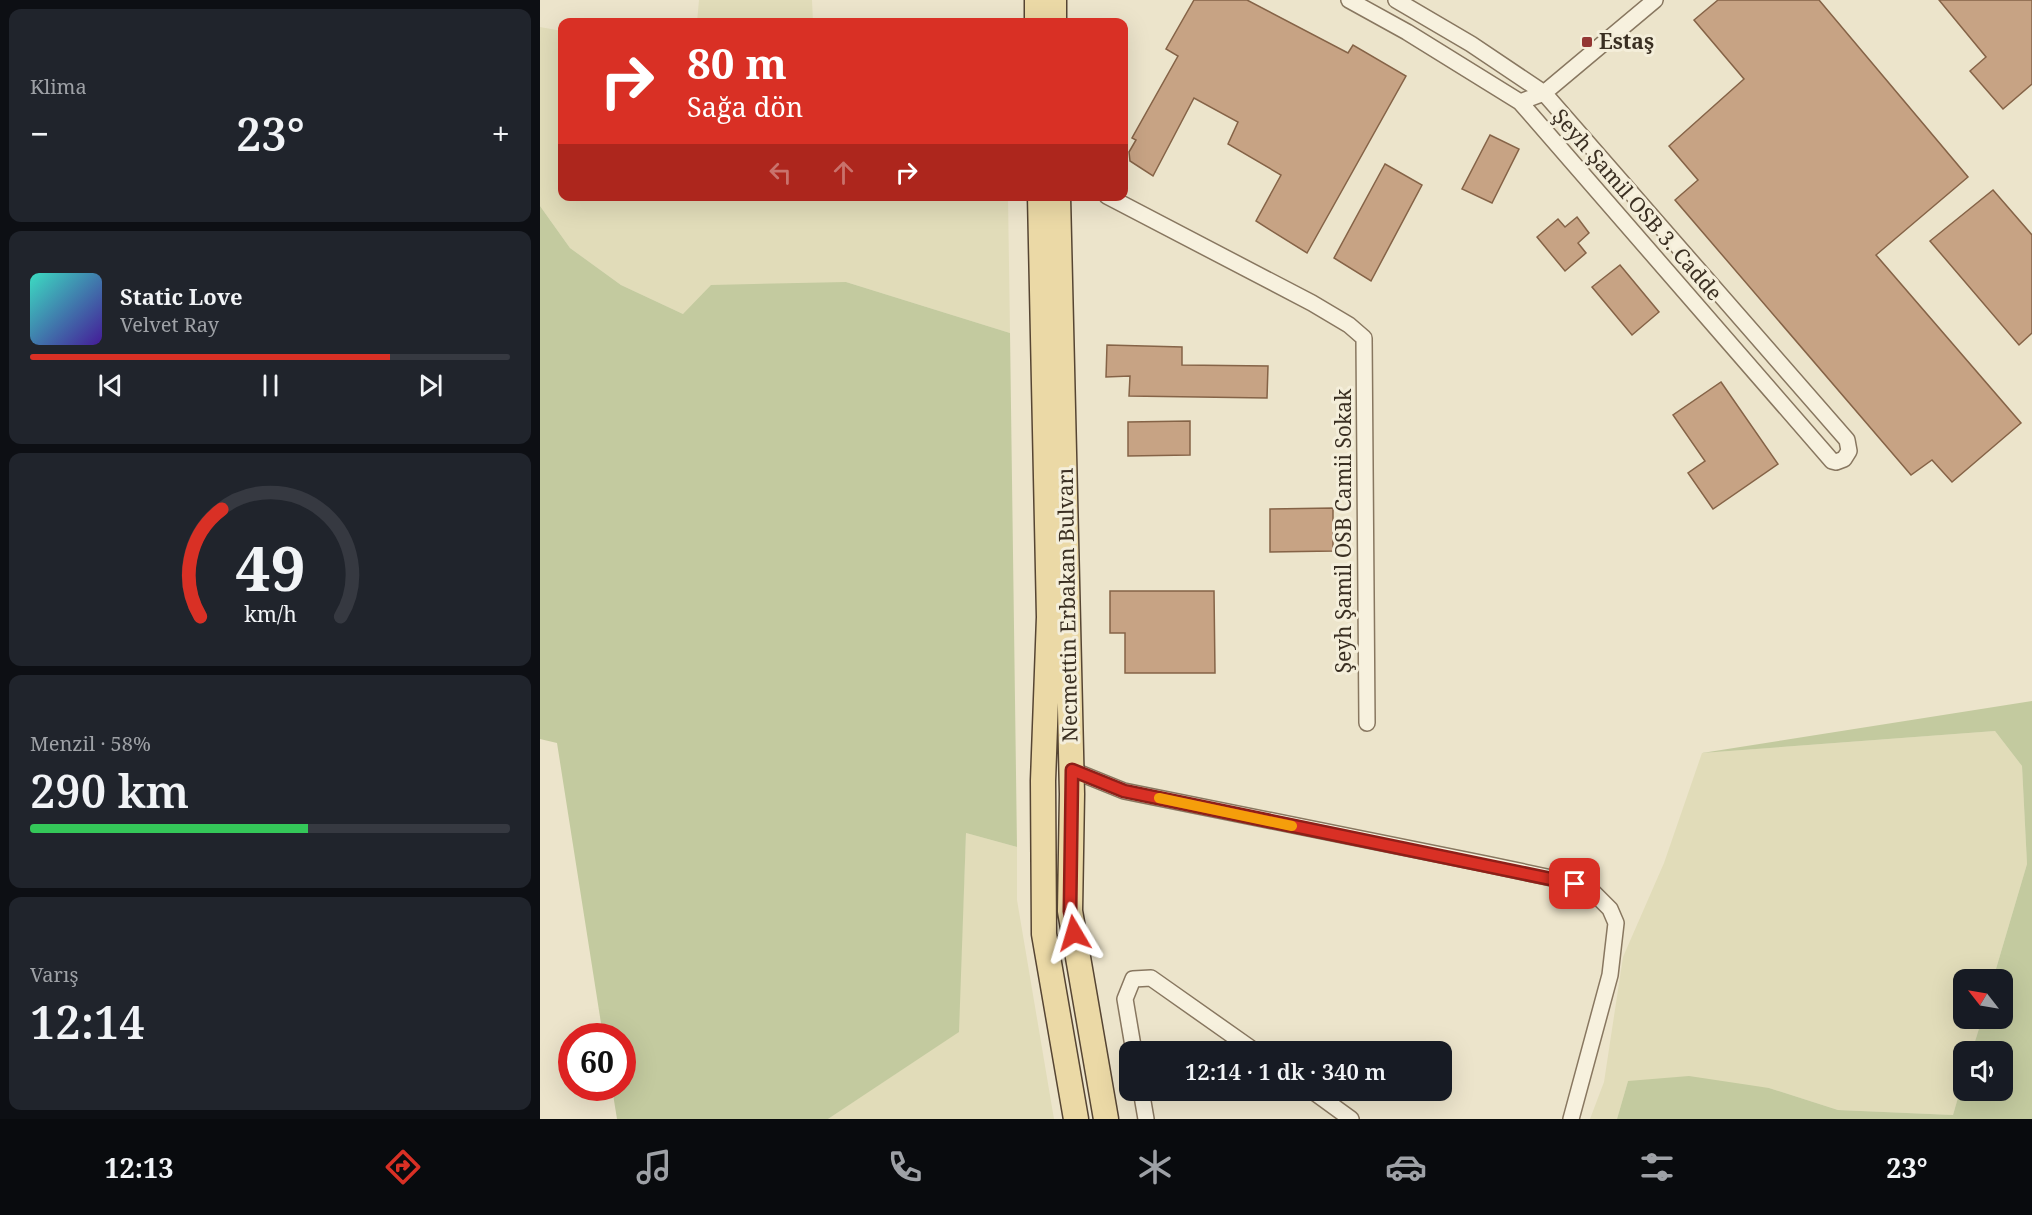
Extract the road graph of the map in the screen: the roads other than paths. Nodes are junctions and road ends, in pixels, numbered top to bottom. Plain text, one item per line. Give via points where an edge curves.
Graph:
1 (1037, 0) edge
2 (1054, 0) edge
3 (1349, 0) edge
4 (1396, 0) edge
5 (1655, 0) edge
6 (1037, 18) edge
7 (1054, 18) edge
8 (1544, 93) junction
9 (1520, 102) junction
10 (1040, 201) edge
11 (1058, 201) edge
12 (1117, 201) edge
13 (1366, 723) dead end
14 (1072, 770) junction
15 (1132, 1041) edge
16 (1241, 1041) edge
17 (1143, 1101) edge
18 (1326, 1101) edge
19 (1076, 1119) edge
20 (1106, 1119) edge
21 (1146, 1119) edge
22 (1351, 1119) edge
23 (1571, 1119) edge

1 - 6 main road
2 - 7 main road
3 - 9 street, Şeyh Şamil OSB 3. Cadde
4 - 8 street
5 - 8 street
8 - 9 street
8 - 9 street, Şeyh Şamil OSB 3. Cadde via 1847,440 1847,456 1832,461
10 - 19 main road, Necmettin Erbakan Bulvarı via 1049,617 1043,781 1044,934
11 - 14 main road, Necmettin Erbakan Bulvarı
12 - 13 street, Şeyh Şamil OSB Camii Sokak via 1312,303 1364,338
14 - 20 main road, Necmettin Erbakan Bulvarı via 1070,911
14 - 23 street via 1124,791 1486,864 1590,889 1610,909 1616,923 1610,975
15 - 16 street via 1125,999 1133,978 1152,978
17 - 21 street
18 - 22 street

